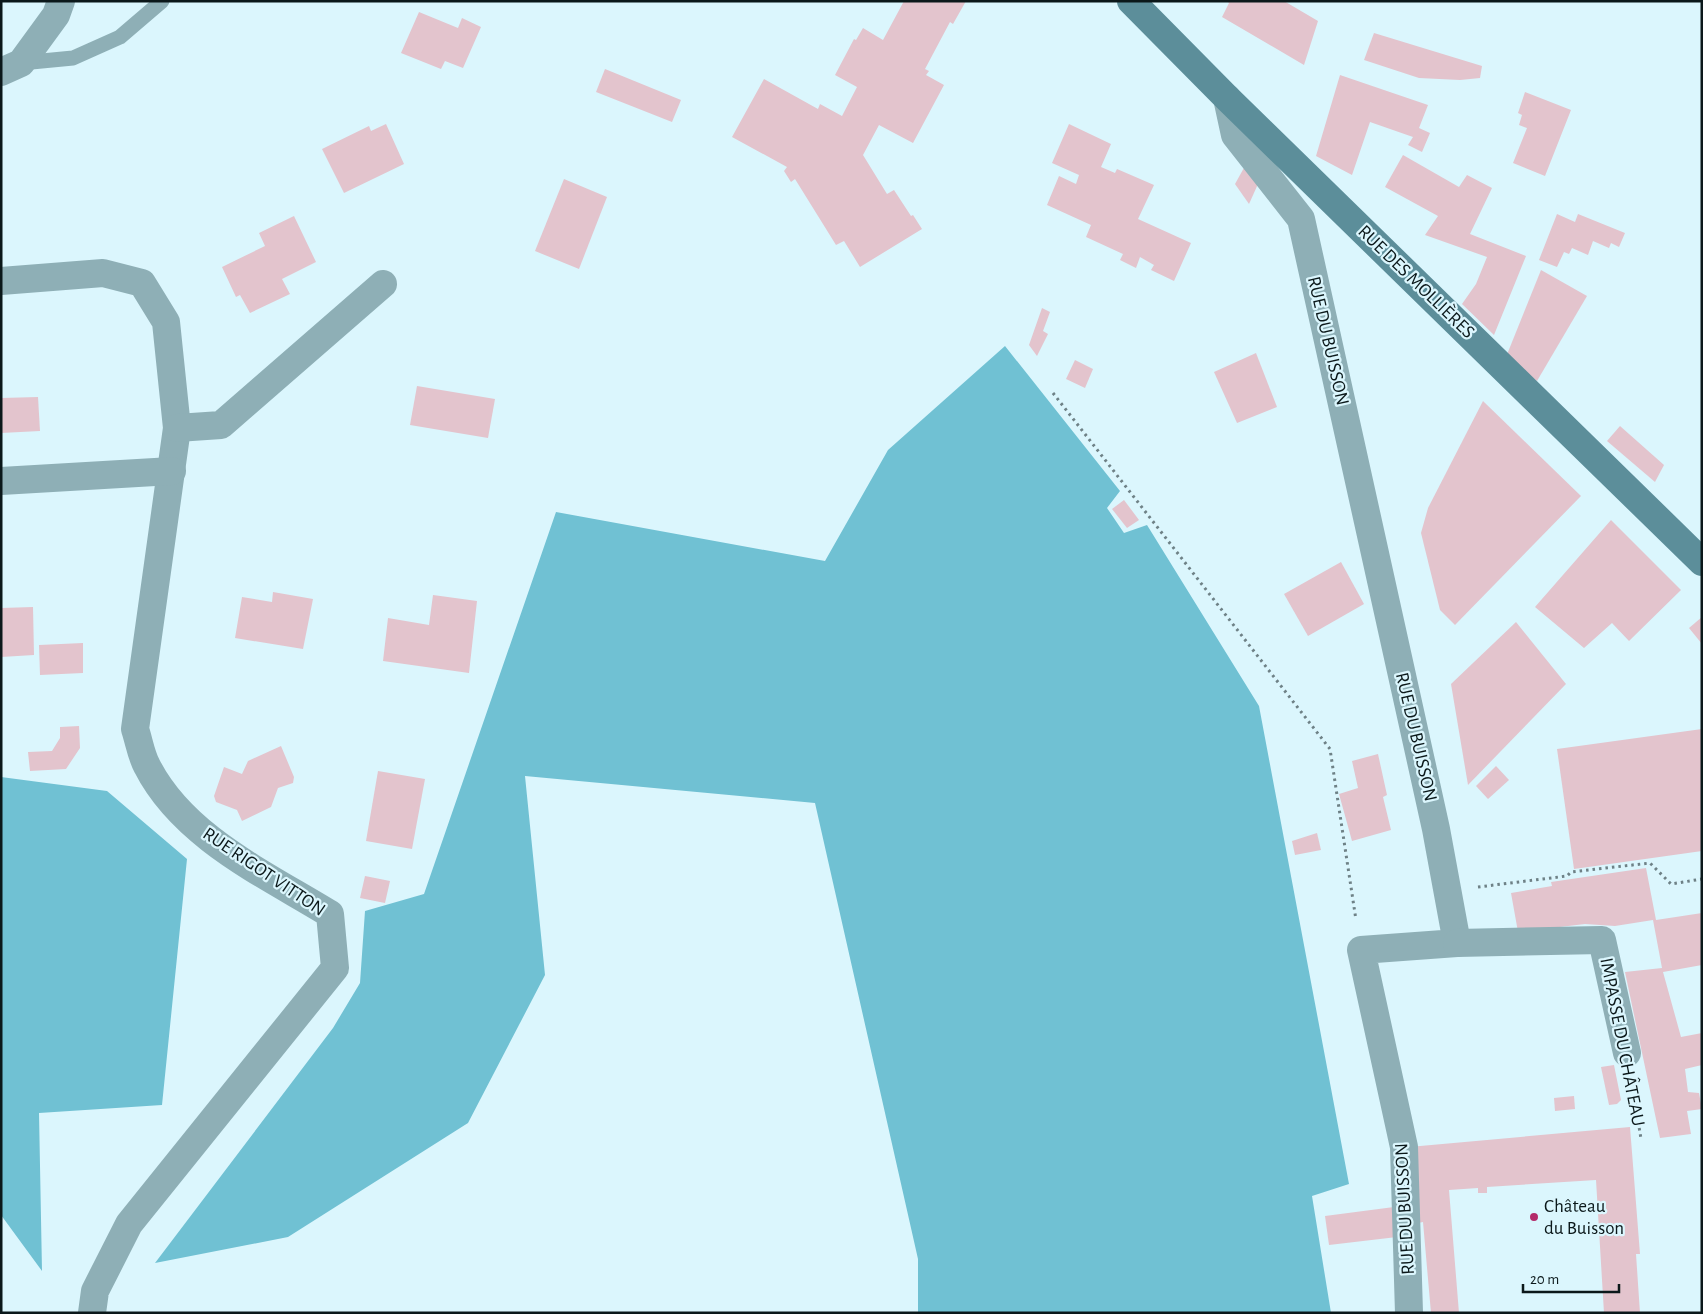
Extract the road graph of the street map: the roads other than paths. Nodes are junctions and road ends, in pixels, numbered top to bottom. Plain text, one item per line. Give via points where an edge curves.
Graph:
1 (61, 1) edge
2 (162, 1) edge
3 (1132, 1) edge
4 (11, 68) edge
5 (1227, 98) junction
6 (1, 281) edge
7 (383, 284) dead end
8 (177, 428) junction
9 (172, 471) junction
10 (1, 481) edge
11 (1702, 562) edge
12 (1457, 943) junction
13 (1627, 1053) road end
14 (92, 1313) edge
15 (1409, 1313) edge

1 - 4 street via 56,15
2 - 4 lane via 120,37 73,58
3 - 5 street, RUE DES MOLLIÈRES
5 - 11 street, RUE DES MOLLIÈRES
5 - 12 street, RUE DU BUISSON via 1235,135 1301,219 1436,829
6 - 8 street, RUE RIGOT VITTON via 103,273 142,283 166,322
7 - 8 street via 221,425
8 - 9 street, RUE RIGOT VITTON
9 - 10 street
9 - 14 street, RUE RIGOT VITTON via 136,729 146,765 167,798 211,840 330,914 335,968 129,1224 95,1290
12 - 13 street, IMPASSE DU CHÂTEAU via 1602,940
12 - 15 street, RUE DU BUISSON via 1361,950 1404,1147

